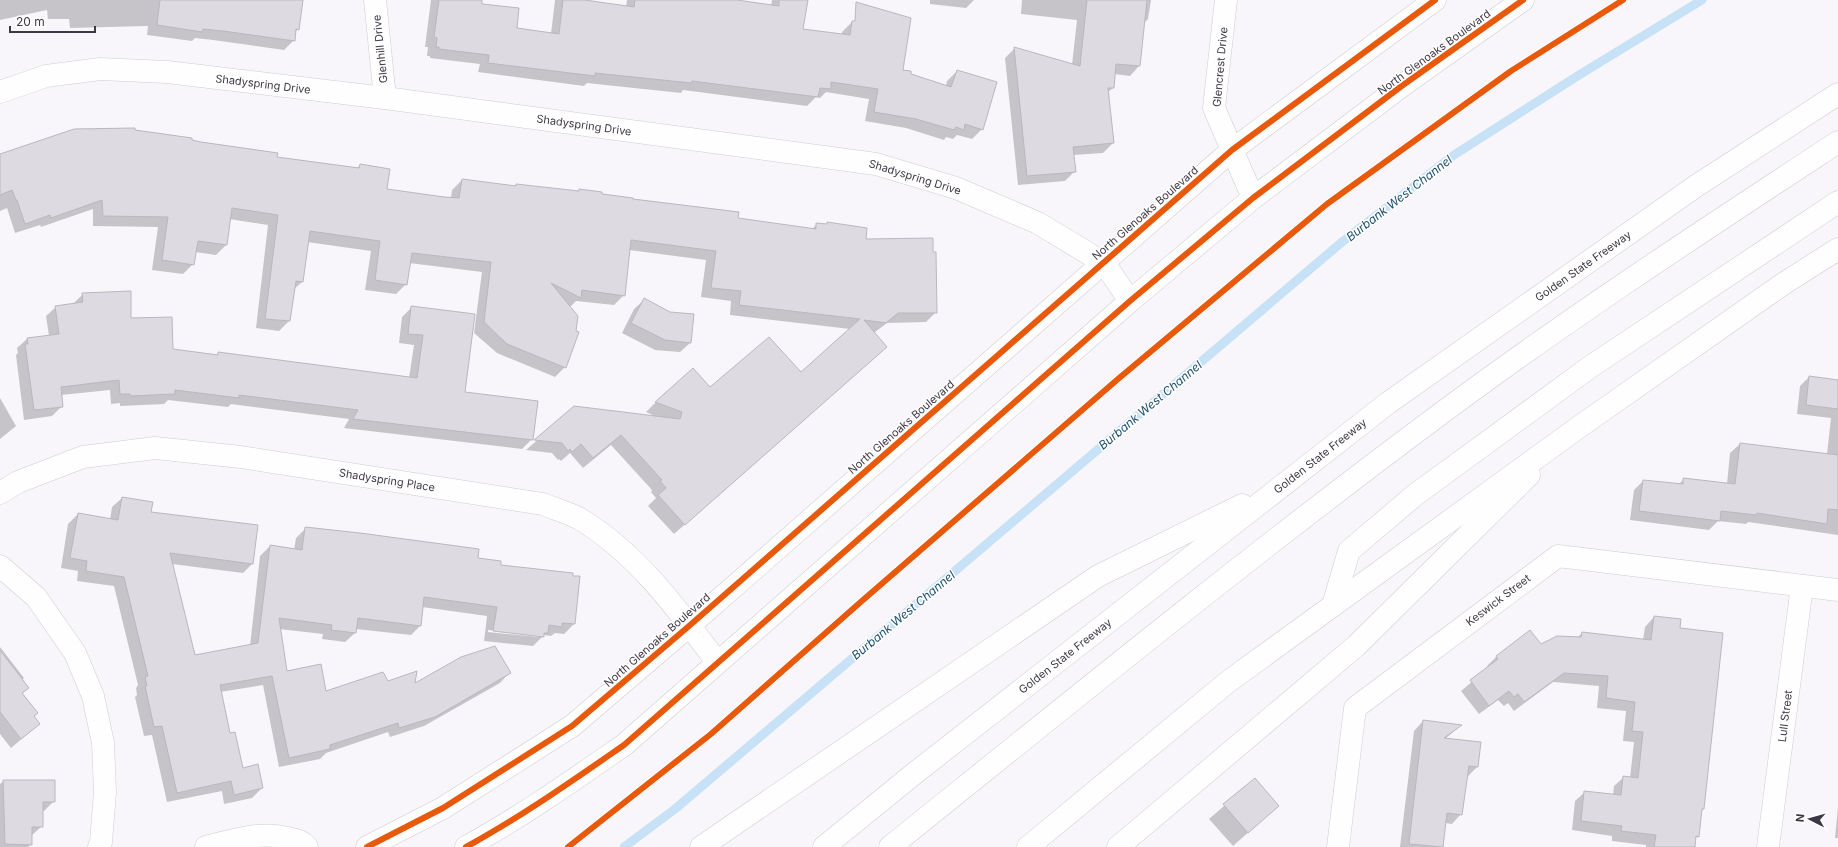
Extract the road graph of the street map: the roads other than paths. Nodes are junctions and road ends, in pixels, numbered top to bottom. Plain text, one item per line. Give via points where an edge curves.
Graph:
1 (375, 0) edge
2 (1226, 0) edge
3 (1435, 0) edge
4 (1523, 0) edge
5 (0, 92) edge
6 (1838, 94) edge
7 (385, 98) junction
8 (1838, 142) edge
9 (1232, 150) junction
10 (1253, 198) junction
11 (1838, 202) edge
12 (1838, 249) edge
13 (1104, 263) junction
14 (1130, 301) junction
15 (1579, 427) junction
16 (1282, 485) junction
17 (0, 493) edge
18 (0, 566) edge
19 (1802, 586) junction
20 (1838, 590) edge
21 (1333, 605) junction
22 (690, 626) junction
23 (717, 662) junction
24 (106, 845) edge
25 (206, 847) edge
26 (307, 847) edge
27 (367, 847) edge
28 (466, 847) edge
29 (701, 847) edge
30 (824, 847) edge
31 (890, 847) edge
32 (1028, 847) edge
33 (1118, 847) edge
34 (1338, 847) edge
35 (1768, 847) edge

1 - 7 main road, Glenhill Drive
2 - 9 main road, Glencrest Drive via 1214,108
3 - 9 main road, North Glenoaks Boulevard
4 - 10 main road, North Glenoaks Boulevard via 1403,85
5 - 7 main road, Shadyspring Drive via 46,76 100,69 167,72
6 - 16 main road, Golden State Freeway via 1672,203 1388,403
7 - 13 main road, Shadyspring Drive via 876,164 956,188 1038,222
8 - 31 main road via 1648,267 1433,420 1237,569
9 - 10 main road, Glencrest Drive
9 - 13 main road, North Glenoaks Boulevard
10 - 14 main road, North Glenoaks Boulevard
11 - 21 main road via 1590,367 1415,495 1349,551
12 - 15 main road via 1783,284
13 - 14 main road, Shadyspring Drive
13 - 22 main road, North Glenoaks Boulevard
14 - 23 main road, North Glenoaks Boulevard
15 - 21 main road
15 - 33 main road via 1356,646
16 - 29 main road via 1098,576
16 - 30 main road, Golden State Freeway
17 - 22 main road, Shadyspring Place via 18,482 83,457 155,448 241,457 543,504 579,518 615,543 660,589
18 - 24 main road via 36,597 75,653 93,696 103,750
19 - 20 main road, Keswick Street
19 - 34 main road, Keswick Street via 1558,556 1355,708
19 - 35 main road, Lull Street
21 - 32 main road via 1229,681
22 - 23 main road, Shadyspring Place
22 - 27 main road, North Glenoaks Boulevard via 572,726 443,808
23 - 28 main road, North Glenoaks Boulevard via 624,745 520,816
25 - 26 main road via 251,836 274,834 302,841

